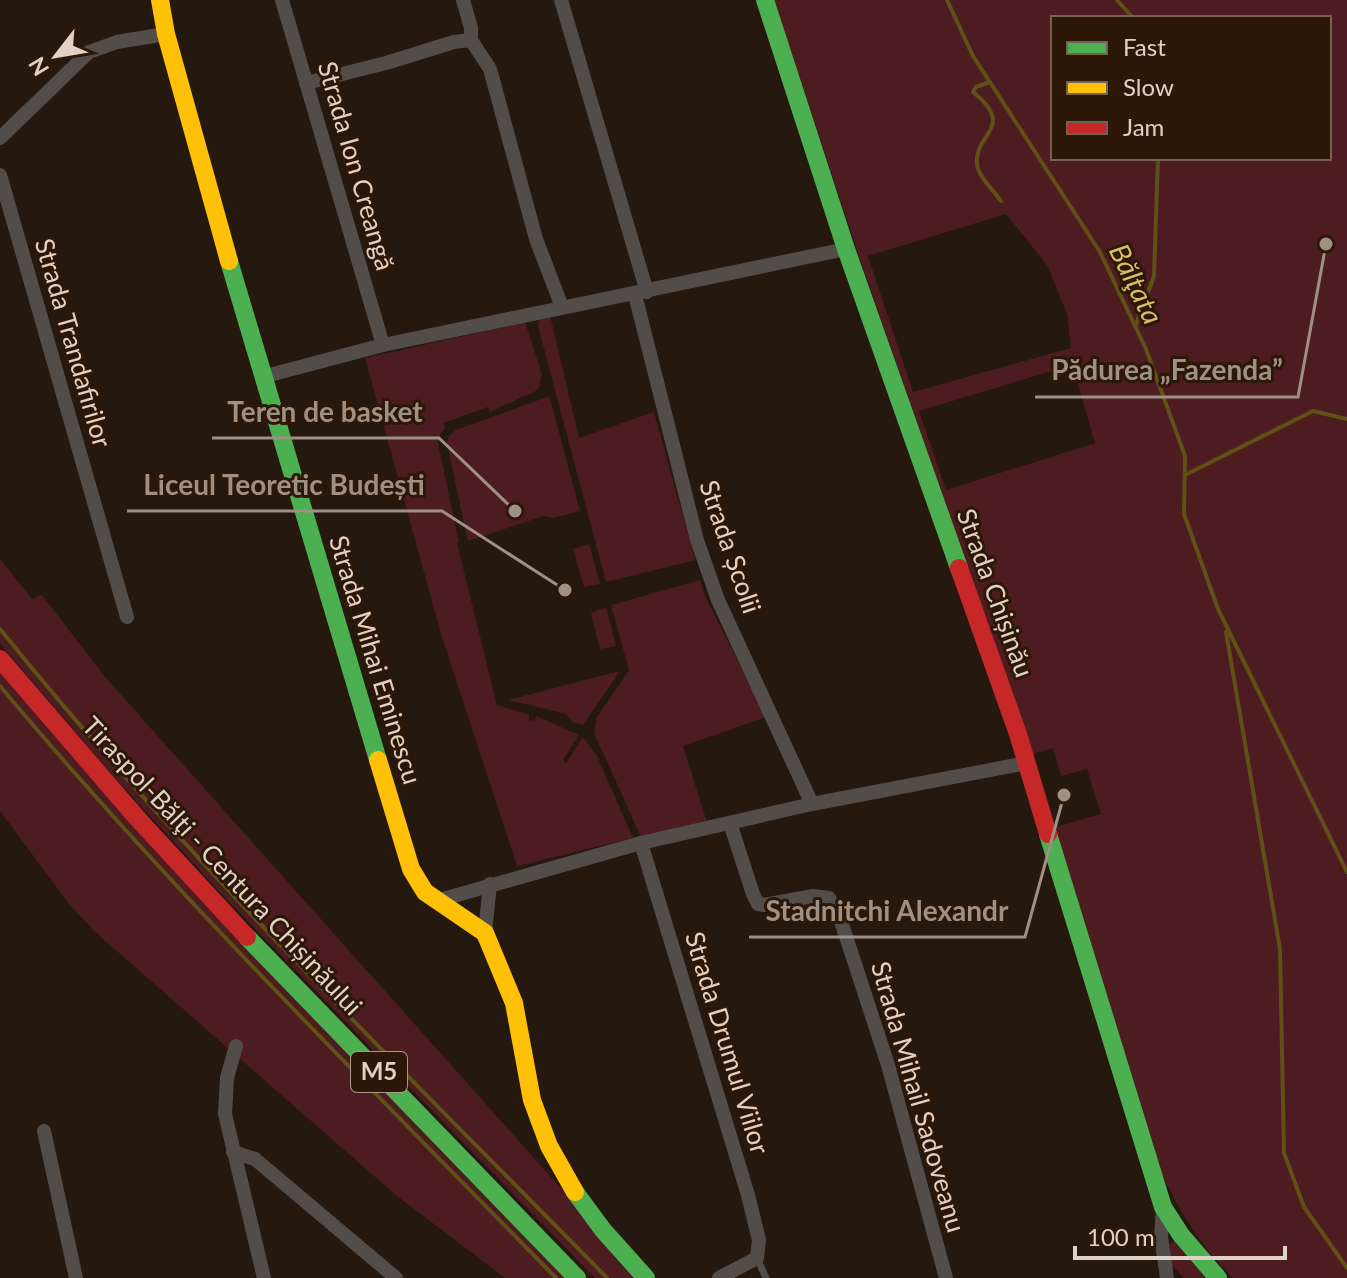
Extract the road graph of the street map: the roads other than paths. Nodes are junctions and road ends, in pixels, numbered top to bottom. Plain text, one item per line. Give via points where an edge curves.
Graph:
1 (160, 0) edge
2 (282, 0) edge
3 (463, 0) edge
4 (561, 0) edge
5 (765, 0) edge
6 (166, 34) junction
7 (471, 40) junction
8 (306, 83) junction
9 (0, 138) edge
10 (0, 175) edge
11 (846, 249) junction
12 (641, 293) junction
13 (562, 307) junction
14 (383, 345) junction
15 (262, 377) junction
16 (127, 617) dead end
17 (0, 659) edge
18 (1027, 763) junction
19 (812, 804) junction
20 (730, 823) junction
21 (641, 843) junction
22 (490, 884) junction
23 (436, 901) junction
24 (485, 933) junction
25 (236, 1046) dead end
26 (44, 1131) dead end
27 (233, 1152) junction
28 (1163, 1207) junction
29 (757, 1258) junction
30 (76, 1278) edge
31 (264, 1278) edge
32 (396, 1278) edge
33 (577, 1278) edge
34 (646, 1278) edge
35 (719, 1278) edge
36 (766, 1278) edge
37 (946, 1278) edge
38 (1167, 1278) edge
39 (1218, 1278) edge

1 - 6 main road, Strada Mihai Eminescu
2 - 8 street, Strada Ion Creangă
3 - 7 street
4 - 12 street, Strada Școlii
5 - 11 main road, Strada Chișinău
6 - 9 street via 89,52
6 - 15 main road, Strada Mihai Eminescu
7 - 8 street
7 - 13 street via 490,69 536,239
8 - 14 street, Strada Ion Creangă
10 - 16 street, Strada Trandafirilor
11 - 12 street
11 - 18 main road, Strada Chișinău
12 - 13 street
12 - 19 street, Strada Școlii via 697,540 718,600
13 - 14 street
14 - 15 street
15 - 23 main road, Strada Mihai Eminescu via 411,869
17 - 33 main road, Tiraspol-Bălţi - Centura Chișinăului / M5 via 182,867
18 - 19 street
18 - 28 main road, Strada Chișinău
19 - 20 street
20 - 21 street
20 - 37 street, Strada Mihail Sadoveanu via 758,904 829,898 840,918 888,1065
21 - 22 street
21 - 29 street, Strada Drumul Viilor via 748,1195 759,1240
22 - 23 street
22 - 24 street
23 - 24 main road, Strada Mihai Eminescu
24 - 34 main road via 517,1012 532,1100 549,1146 578,1197
25 - 27 street via 225,1114
26 - 30 street
27 - 31 street
27 - 32 street via 255,1159
28 - 38 street, Strada Chișinău
28 - 39 main road, Strada Chișinău
29 - 35 street
29 - 36 lane, Strada Drumul Viilor

